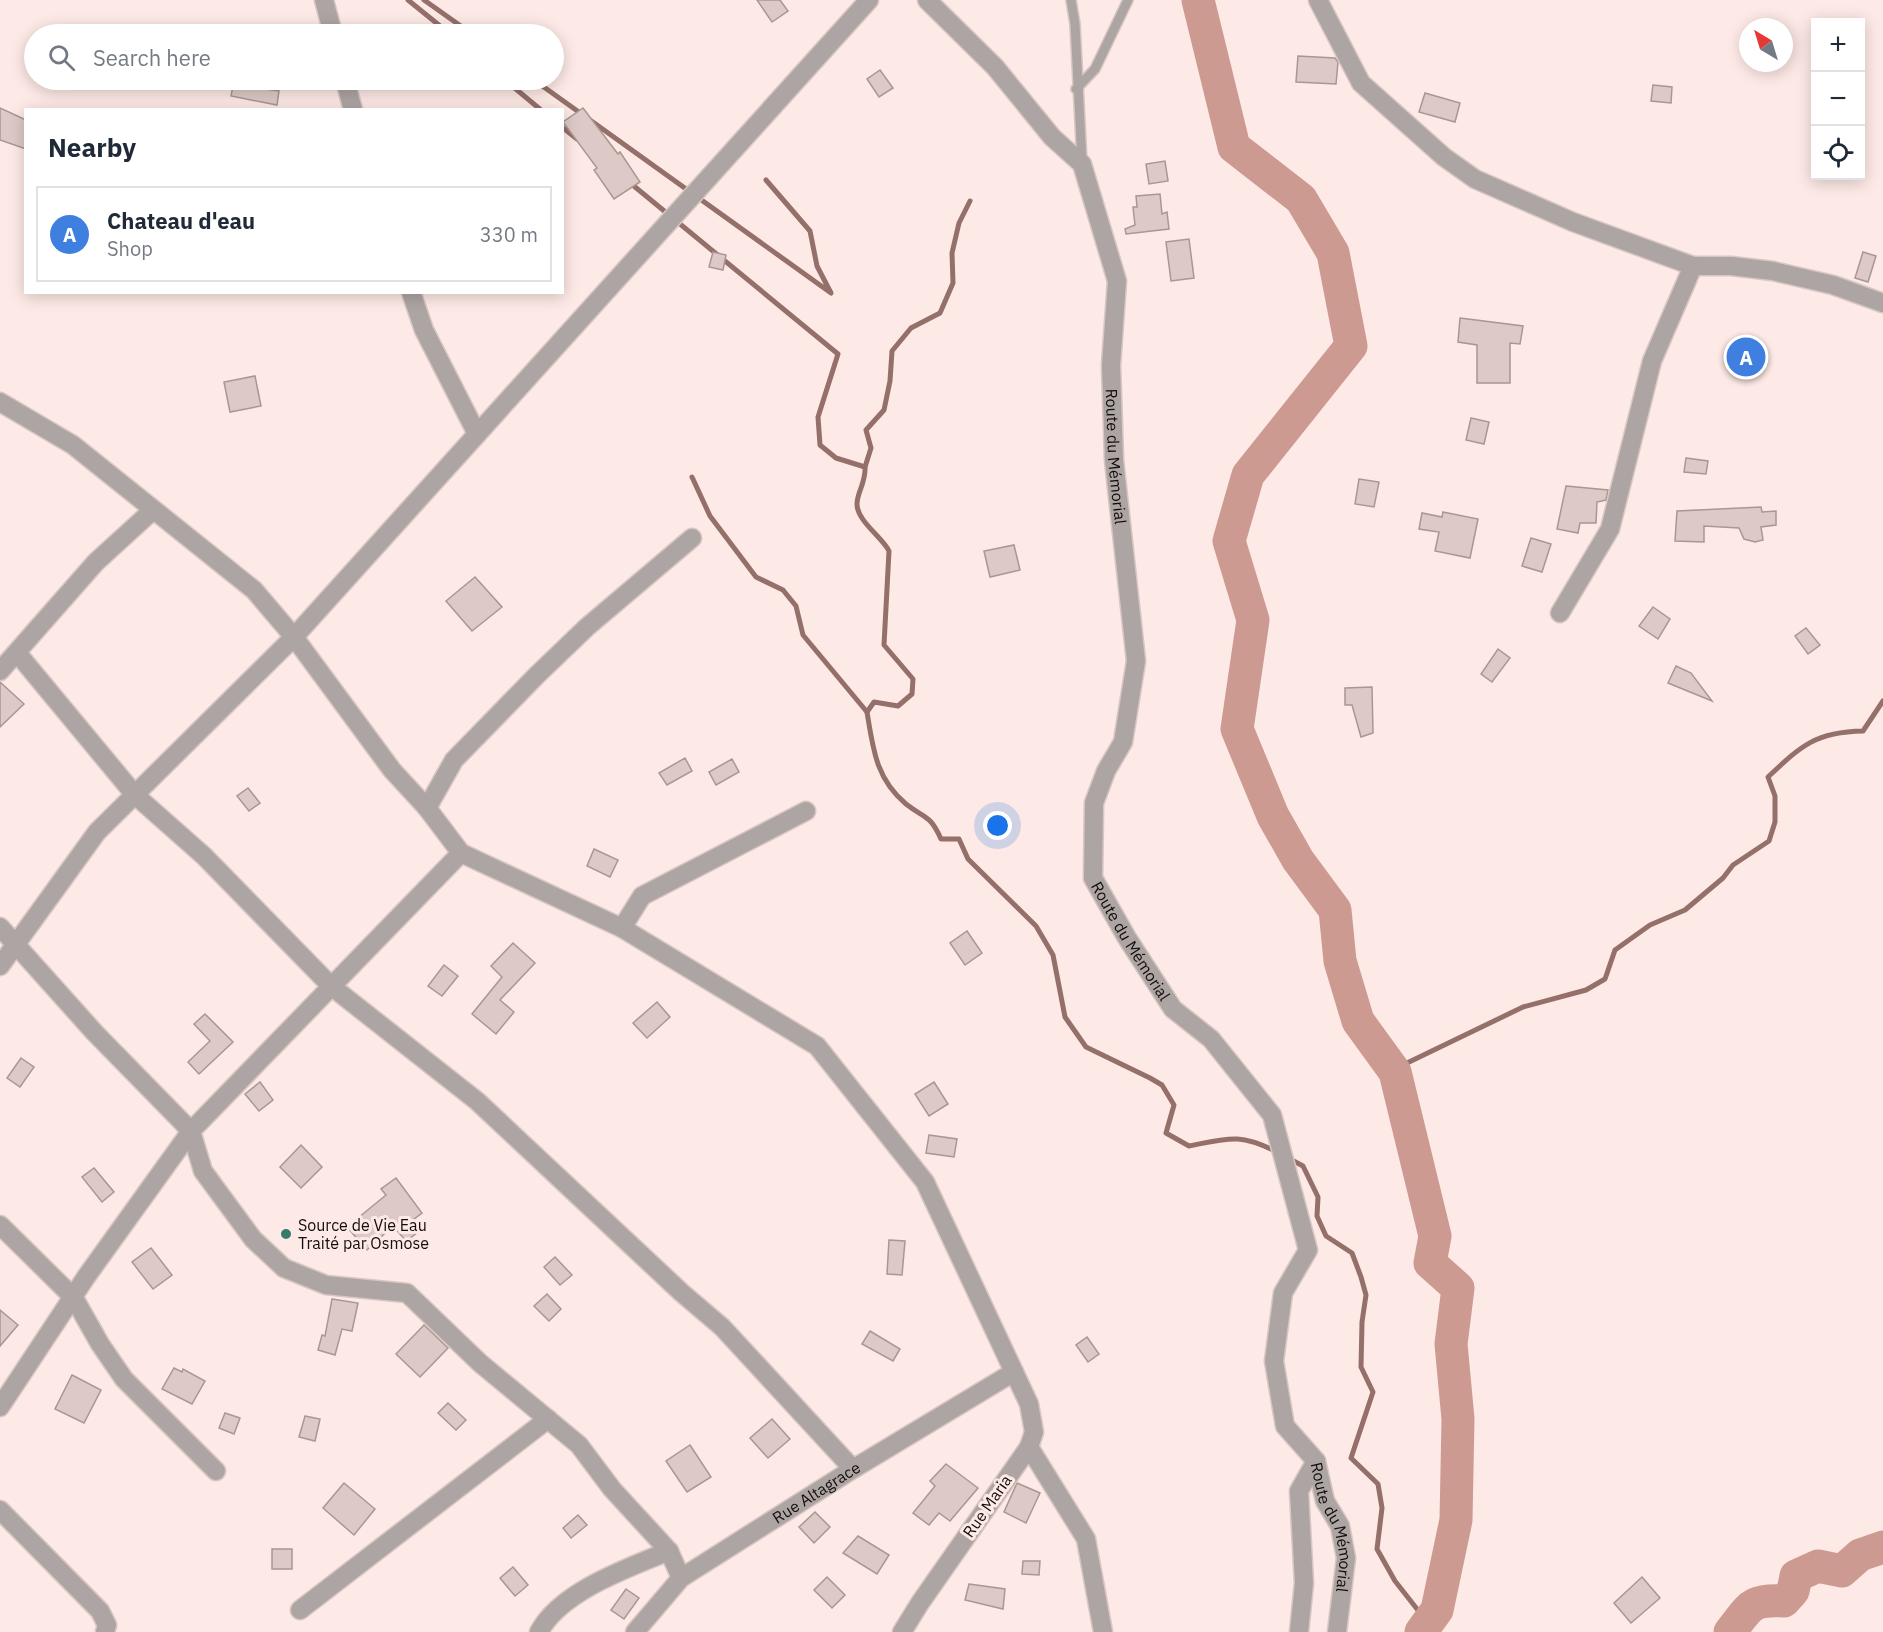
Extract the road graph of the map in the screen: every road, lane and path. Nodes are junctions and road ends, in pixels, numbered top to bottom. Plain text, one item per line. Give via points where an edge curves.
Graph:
1 (324, 0) edge
2 (869, 0) edge
3 (1071, 0) edge
4 (1128, 0) edge
5 (1318, 0) edge
6 (934, 3) edge
7 (330, 24) edge
8 (1076, 89) junction
9 (348, 90) edge
10 (352, 108) edge
11 (1082, 164) junction
12 (1693, 266) junction
13 (412, 294) edge
14 (1883, 303) edge
15 (0, 402) edge
16 (477, 434) junction
17 (153, 510) junction
18 (692, 538) dead end
19 (1560, 613) dead end
20 (294, 637) junction
21 (18, 654) junction
22 (0, 671) edge
23 (135, 795) junction
24 (427, 808) junction
25 (806, 811) dead end
26 (461, 853) junction
27 (0, 927) edge
28 (622, 928) junction
29 (15, 944) junction
30 (0, 966) edge
31 (331, 986) junction
32 (190, 1131) junction
33 (0, 1225) edge
34 (74, 1298) junction
35 (1014, 1372) junction
36 (0, 1407) edge
37 (548, 1419) junction
38 (1029, 1448) junction
39 (1316, 1461) junction
40 (853, 1469) junction
41 (216, 1471) dead end
42 (0, 1510) edge
43 (669, 1551) junction
44 (681, 1578) junction
45 (300, 1610) dead end
46 (105, 1632) edge
47 (539, 1632) edge
48 (635, 1632) edge
49 (902, 1632) edge
50 (1103, 1632) edge
51 (1299, 1632) edge
52 (1337, 1632) edge

1 - 7 street
2 - 16 street
3 - 8 lane
4 - 8 lane via 1095,69
5 - 12 street via 1360,83 1444,158 1475,179 1573,222
6 - 11 street via 995,67 1052,137
8 - 11 lane
9 - 10 street
11 - 39 street, Route du Mémorial via 1117,281 1111,365 1114,460 1136,661 1123,742 1094,803 1093,878 1173,1009 1211,1039 1272,1115 1308,1250 1283,1293 1274,1361 1285,1426
12 - 14 street via 1773,271 1833,285
12 - 19 street via 1652,361 1610,530
13 - 16 street via 424,330
15 - 17 street via 73,445
16 - 20 street
17 - 20 street via 254,590
17 - 21 street via 96,562
18 - 24 street via 537,675 454,760
20 - 23 street
20 - 24 street via 392,770
21 - 22 street
21 - 23 street
23 - 29 street via 97,832
23 - 31 street via 204,856
24 - 26 street
25 - 28 street via 642,896
26 - 28 street, Rue Maria
26 - 31 street
27 - 29 street
28 - 35 street, Rue Maria via 817,1046 925,1182
29 - 30 street
29 - 32 street
31 - 32 street
31 - 40 street via 477,1101 722,1327
32 - 34 street
32 - 37 street via 203,1171 253,1239 284,1268 326,1285 407,1293 480,1363
33 - 34 street
34 - 36 street
34 - 41 street via 124,1379
35 - 38 street, Rue Maria via 1029,1404 1034,1432
35 - 40 street, Rue Altagrace
37 - 43 street via 579,1445 612,1489
37 - 45 street
38 - 49 street, Rue Maria
38 - 50 street via 1086,1539
39 - 51 street via 1299,1491 1304,1582
39 - 52 street, Route du Mémorial via 1325,1501 1340,1526 1346,1558
40 - 44 street, Rue Altagrace
42 - 46 street via 100,1611 107,1625
43 - 44 street
43 - 47 street via 615,1573 564,1604
44 - 48 street, Rue Altagrace

